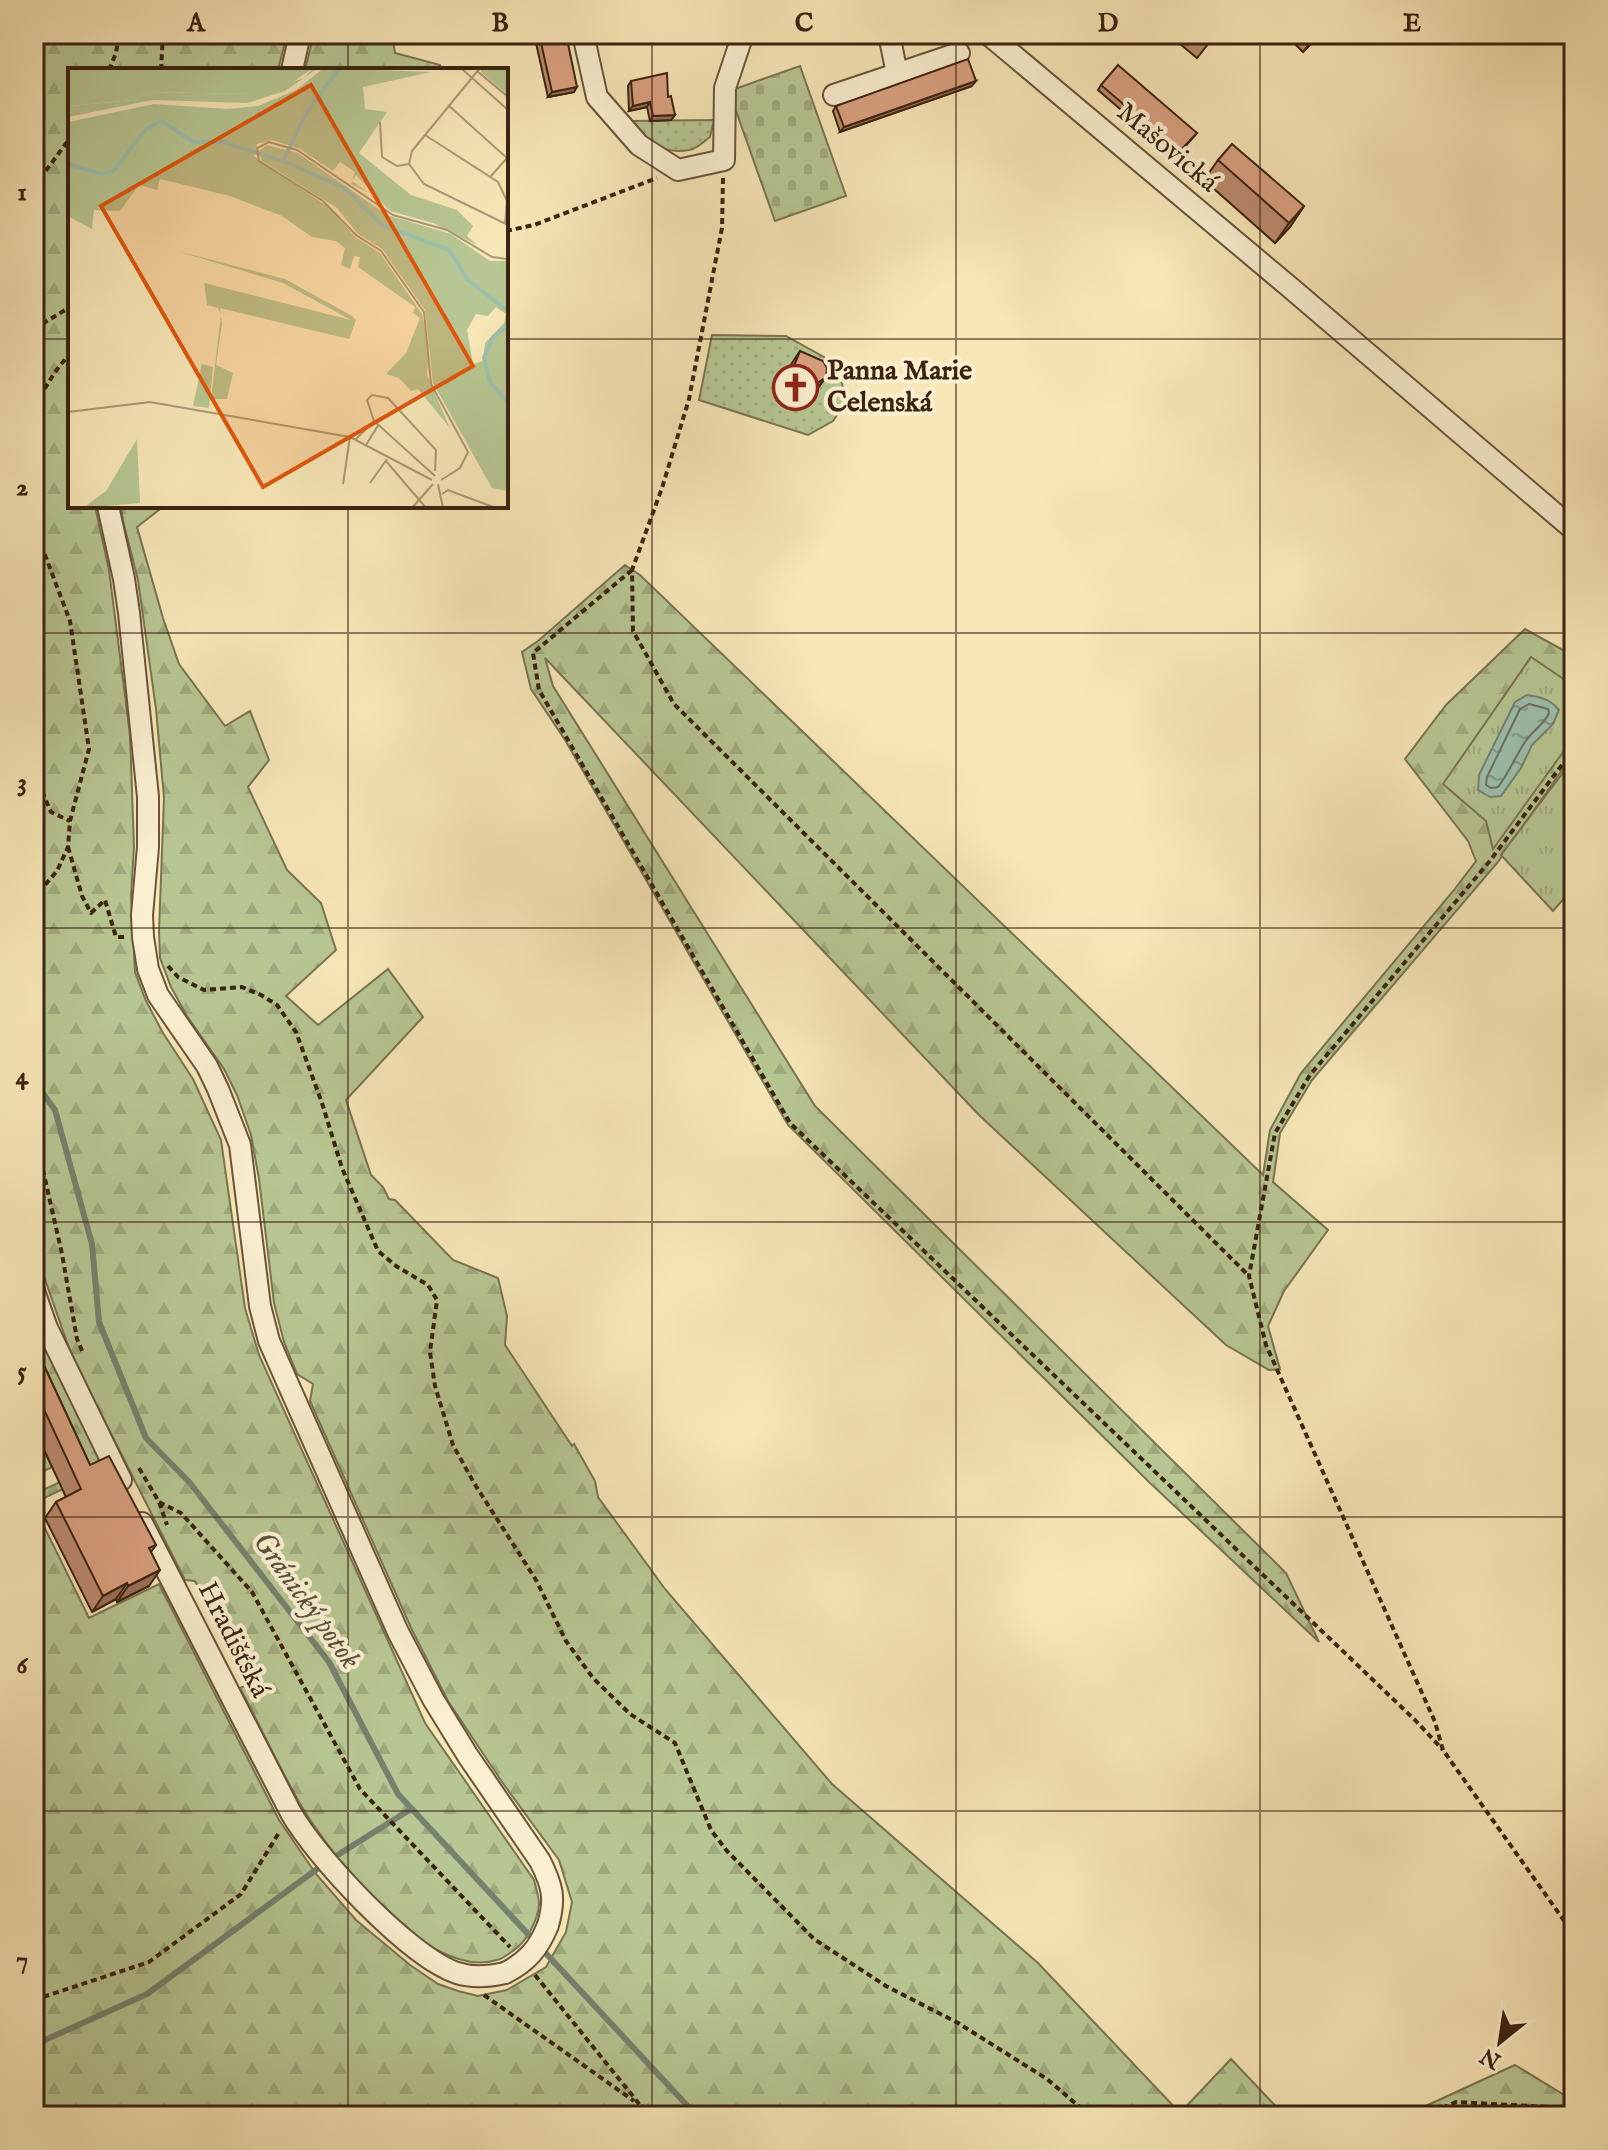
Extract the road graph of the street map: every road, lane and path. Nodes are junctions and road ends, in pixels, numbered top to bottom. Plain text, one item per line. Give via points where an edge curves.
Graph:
1 (119, 34) edge
2 (163, 34) edge
3 (300, 34) edge
4 (583, 34) edge
5 (743, 34) edge
6 (889, 34) edge
7 (988, 34) edge
8 (959, 53) dead end
9 (110, 68) edge
10 (161, 68) edge
11 (292, 68) edge
12 (897, 74) junction
13 (834, 95) dead end
14 (68, 141) edge
15 (724, 160) junction
16 (678, 170) junction
17 (34, 187) edge
18 (508, 231) edge
19 (68, 308) edge
20 (34, 329) edge
21 (68, 356) edge
22 (34, 406) edge
23 (108, 508) edge
24 (34, 526) edge
25 (1574, 530) edge
26 (632, 570) junction
27 (1574, 749) edge
28 (34, 773) edge
29 (70, 821) junction
30 (68, 847) junction
31 (34, 883) edge
32 (143, 937) junction
33 (34, 1141) edge
34 (1249, 1276) junction
35 (34, 1291) edge
36 (83, 1353) dead end
37 (136, 1463) dead end
38 (1443, 1750) junction
39 (291, 1813) junction
40 (1574, 1930) edge
41 (514, 1952) dead end
42 (532, 1972) dead end
43 (472, 1987) dead end
44 (34, 2000) edge
45 (640, 2105) junction
46 (1574, 2112) edge
47 (656, 2116) edge
48 (1090, 2116) edge
49 (1424, 2116) edge

1 - 9 path
2 - 10 path
3 - 11 street
4 - 16 street via 597,97 639,145
5 - 15 street via 725,88
6 - 12 street
7 - 25 street, Mašovická
8 - 12 street
12 - 13 street
14 - 17 path
15 - 16 street
15 - 26 path via 722,228 689,399
16 - 18 path
19 - 20 path
21 - 22 path
23 - 32 street via 129,613 148,797
24 - 29 path via 70,621 89,749
26 - 34 path via 633,631 674,704
26 - 38 path via 533,653 539,690 790,1123
27 - 34 path via 1489,862 1310,1075 1275,1133
28 - 29 path via 51,812
29 - 30 path
30 - 31 path via 45,885
30 - 32 path via 91,913 105,900 116,937
32 - 39 street, Hradišťská, bridge via 158,995 207,1066 240,1145 269,1341 398,1632 433,1699 547,1875 553,1903 542,1940 505,1973 476,1977 446,1969 355,1893
32 - 48 path via 178,977 204,990 242,987 261,995 277,1005 296,1032 342,1168 378,1251 428,1285 437,1300 430,1352 453,1445 536,1580 566,1641 593,1678 630,1714 675,1743 719,1841 814,1939 1047,2079
33 - 36 path
34 - 38 path via 1266,1345
35 - 39 street, Hradišťská via 124,1487
37 - 41 path via 159,1502 181,1513 252,1592 360,1789
38 - 40 path
39 - 44 path via 241,1894 196,1929 149,1962
42 - 45 path
43 - 45 path
45 - 47 path
46 - 49 path via 1456,2102

